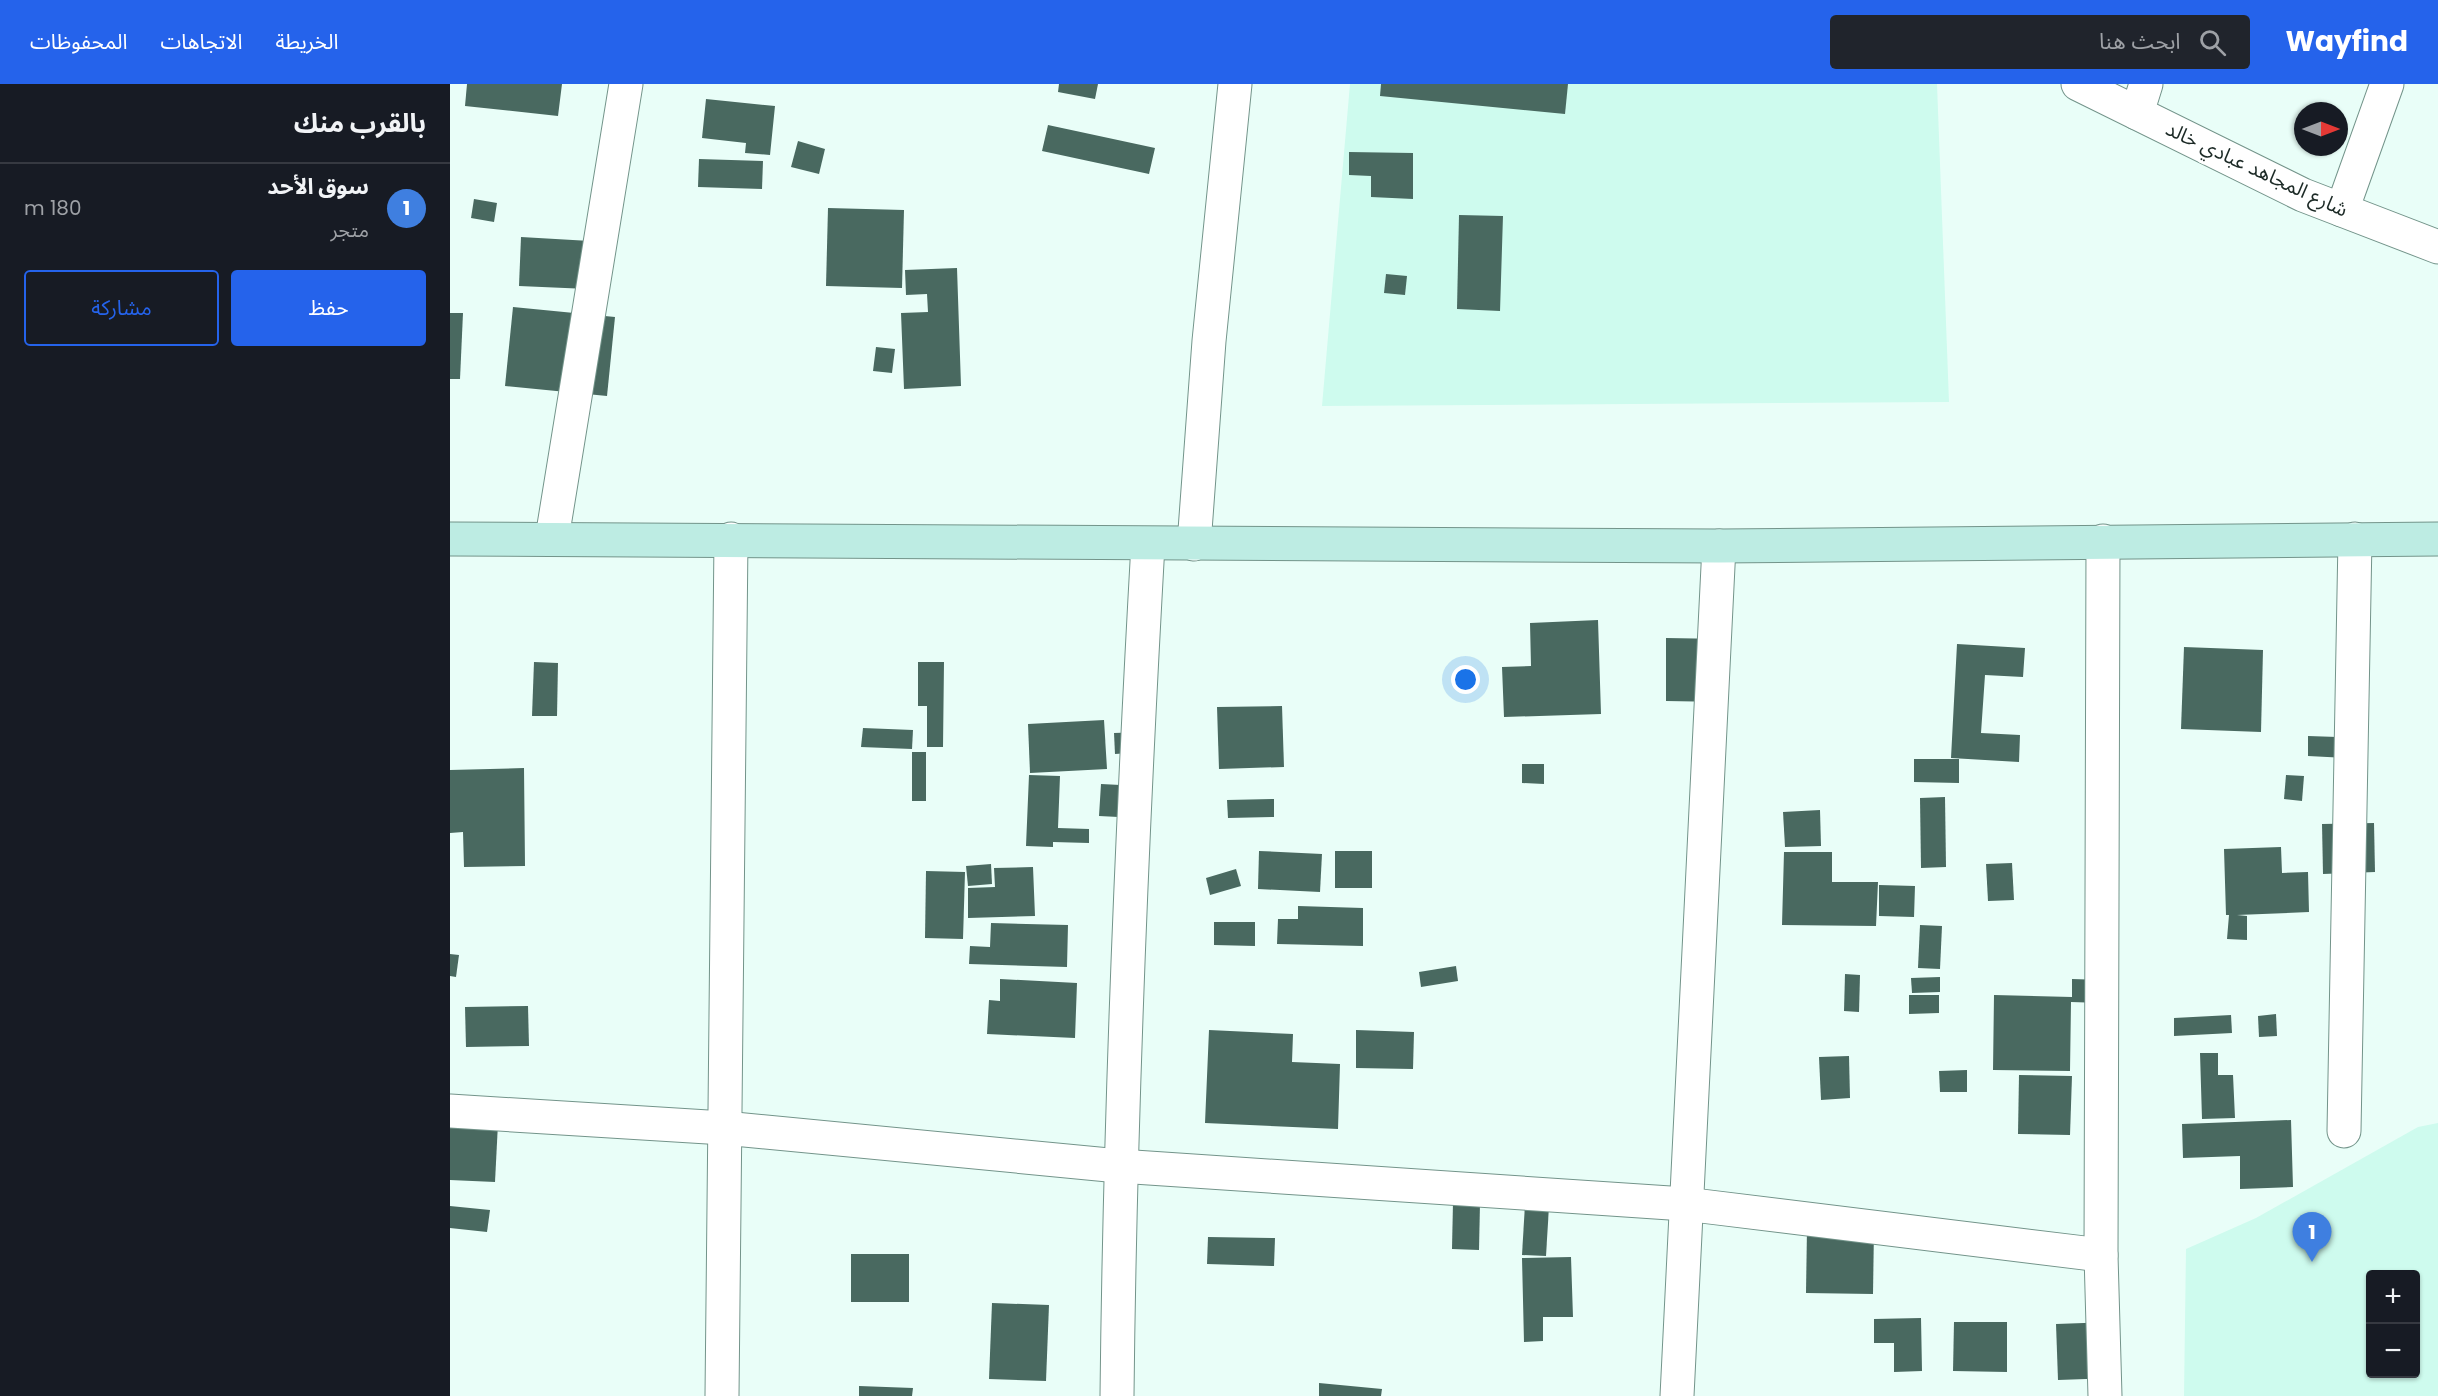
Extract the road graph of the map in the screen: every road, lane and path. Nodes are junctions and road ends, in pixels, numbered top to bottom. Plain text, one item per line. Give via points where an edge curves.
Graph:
1 (626, 84) edge
2 (1234, 84) edge
3 (2078, 84) edge
4 (2387, 84) edge
5 (2142, 98) edge
6 (2342, 210) junction
7 (2438, 247) edge
8 (552, 538) junction
9 (450, 539) edge
10 (731, 539) junction
11 (2355, 539) junction
12 (2438, 539) edge
13 (2103, 541) junction
14 (1148, 544) junction
15 (1194, 544) junction
16 (1719, 546) junction
17 (450, 1111) edge
18 (724, 1128) junction
19 (2344, 1131) dead end
20 (1119, 1166) junction
21 (1685, 1204) junction
22 (2101, 1255) junction
23 (722, 1396) edge
24 (1117, 1396) edge
25 (1677, 1396) edge
26 (2105, 1396) edge

1 - 8 street
2 - 15 street
3 - 5 street, شارع المجاهد عبادي خالد
4 - 6 street
5 - 6 street, شارع المجاهد عبادي خالد via 2304,195
6 - 7 street, شارع المجاهد عبادي خالد
8 - 9 main road
8 - 10 main road
10 - 14 main road
10 - 18 street
11 - 12 main road
11 - 13 main road
11 - 19 street
13 - 16 main road
13 - 22 street
14 - 15 main road
14 - 20 street via 1129,883
15 - 16 main road
16 - 21 street
17 - 18 street
18 - 20 street
18 - 23 street
20 - 21 street
20 - 24 street
21 - 22 street
21 - 25 street
22 - 26 street

